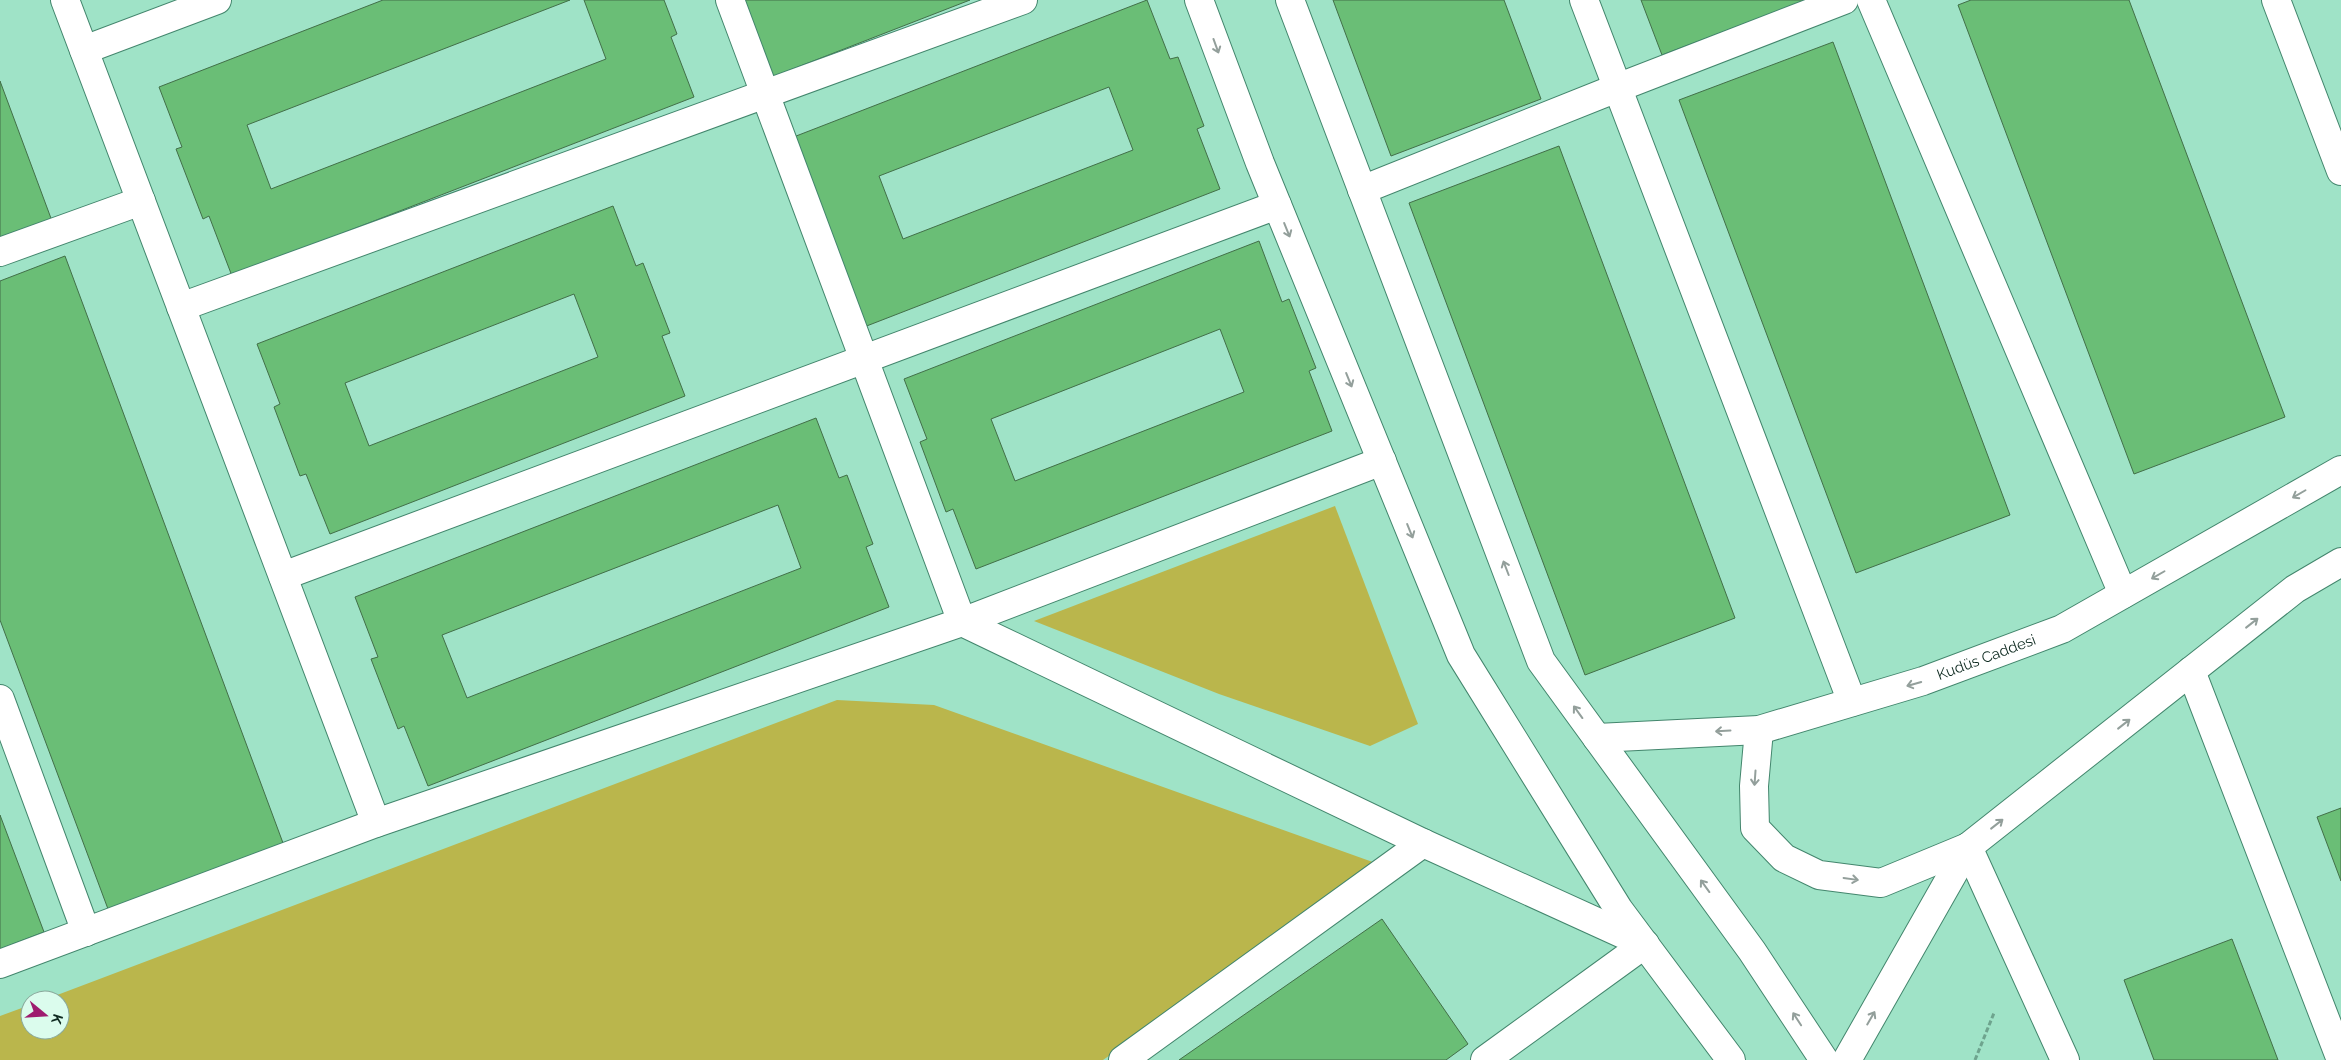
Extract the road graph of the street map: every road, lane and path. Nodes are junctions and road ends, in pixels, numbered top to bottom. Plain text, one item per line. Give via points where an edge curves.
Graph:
1 (65, 0) edge
2 (217, 0) edge
3 (730, 0) edge
4 (1023, 0) edge
5 (1199, 0) edge
6 (1290, 0) edge
7 (1584, 0) edge
8 (1844, 0) edge
9 (1871, 0) edge
10 (2276, 0) edge
11 (84, 50) junction
12 (1617, 88) junction
13 (765, 94) junction
14 (2333, 125) edge
15 (2341, 171) edge
16 (1362, 190) junction
17 (141, 201) junction
18 (1278, 205) junction
19 (0, 252) edge
20 (181, 307) junction
21 (864, 359) junction
22 (1382, 460) junction
23 (2341, 470) edge
24 (2341, 562) edge
25 (283, 576) junction
26 (2124, 594) junction
27 (962, 622) junction
28 (2191, 671) junction
29 (0, 699) edge
30 (1852, 702) junction
31 (1758, 730) junction
32 (1597, 738) junction
33 (376, 823) junction
34 (1423, 843) junction
35 (1968, 847) junction
36 (86, 932) junction
37 (1645, 944) junction
38 (0, 964) edge
39 (1994, 1013) dead end
40 (1123, 1060) edge
41 (1485, 1060) edge
42 (1731, 1060) edge
43 (1824, 1060) edge
44 (1847, 1060) edge
45 (1975, 1060) edge
46 (2064, 1060) edge
47 (2341, 1060) edge

1 - 11 street
2 - 11 street
3 - 13 street
4 - 13 street
5 -> 18 street
6 - 16 street
7 - 12 street
8 - 12 street
9 - 26 street
10 - 14 street
11 - 17 street
12 - 16 street
12 - 30 street
13 - 20 street
13 - 21 street
14 - 15 street
32 -> 16 street via 1541,661
17 - 19 street
17 - 20 street
18 - 21 street
18 -> 22 street
20 - 25 street
21 - 25 street
21 - 27 street
22 - 27 street
22 -> 37 street via 1461,655 1619,910
23 -> 26 street, Kudüs Caddesi
28 -> 24 street via 2295,589
25 - 33 street
26 -> 30 street, Kudüs Caddesi via 2062,629 1923,681
27 - 33 street
27 - 34 street
35 -> 28 street
28 - 47 street
29 - 36 street
30 - 31 street, Kudüs Caddesi
31 -> 32 street, Kudüs Caddesi
31 -> 35 street via 1755,828 1784,858 1819,874 1881,883
43 -> 32 street via 1752,951
33 - 36 street
34 - 37 street
34 - 40 street
44 -> 35 street
35 - 46 street
36 - 38 street
37 - 41 street
37 - 42 street
39 - 45 path

